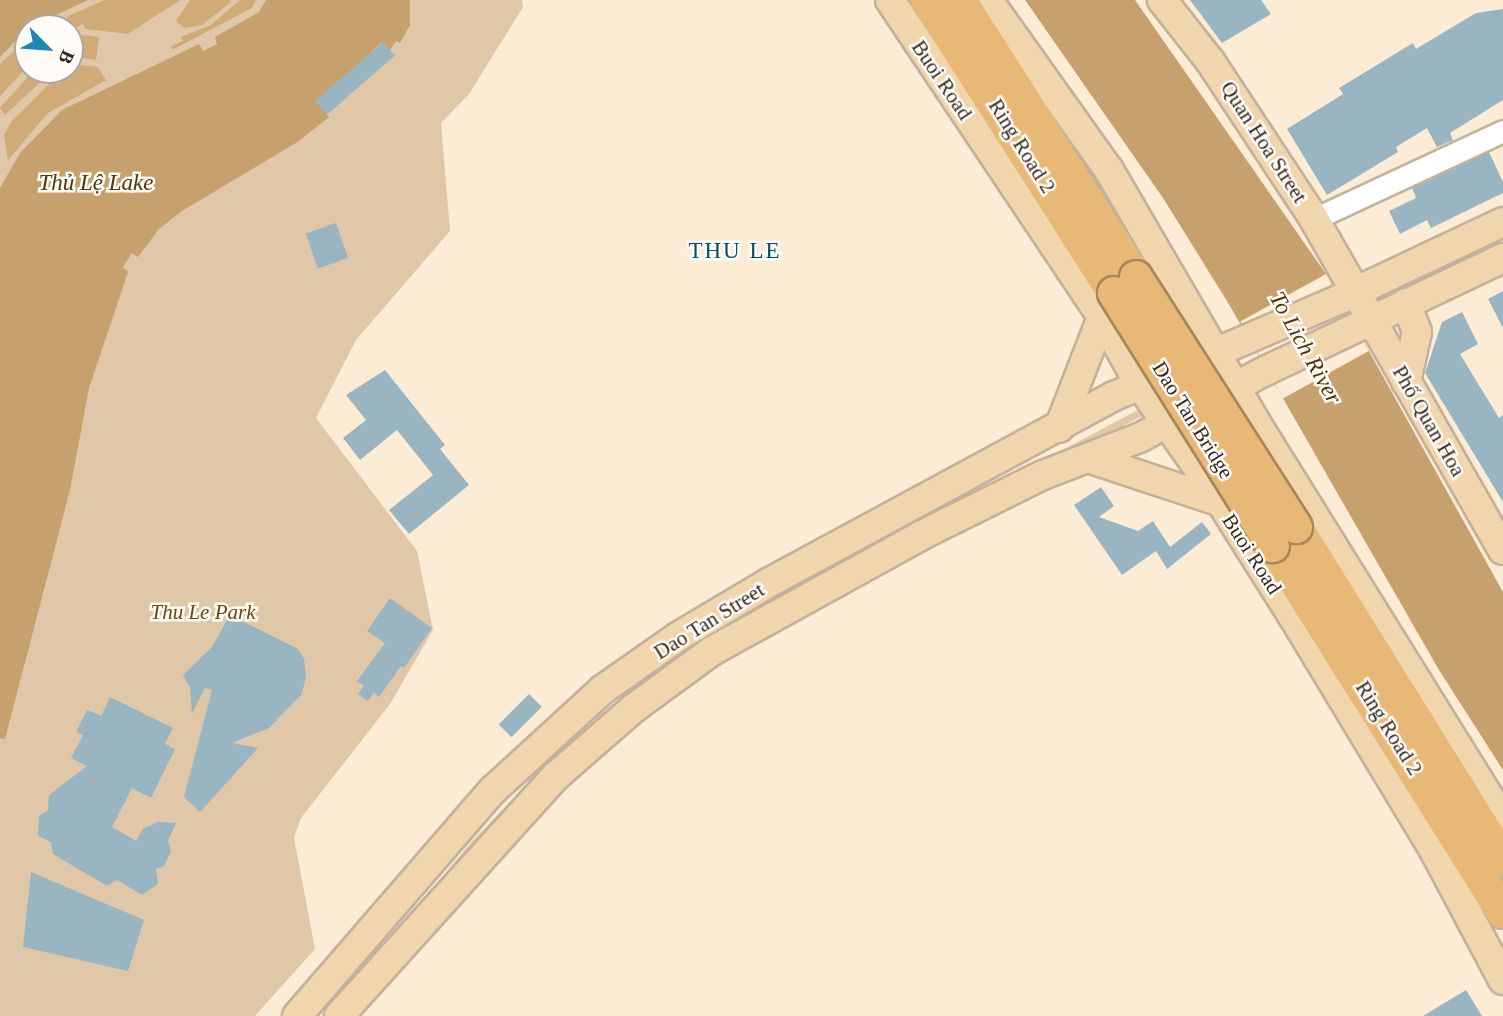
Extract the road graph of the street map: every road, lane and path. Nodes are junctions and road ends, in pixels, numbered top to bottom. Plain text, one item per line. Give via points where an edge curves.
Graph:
1 (890, 0) edge
2 (927, 0) edge
3 (960, 0) edge
4 (988, 0) edge
5 (1162, 0) edge
6 (1503, 131) edge
7 (1314, 219) junction
8 (1503, 222) edge
9 (1503, 258) edge
10 (1348, 295) junction
11 (1118, 296) junction
12 (1406, 303) junction
13 (1364, 324) junction
14 (1216, 352) junction
15 (1406, 382) junction
16 (1140, 385) junction
17 (1236, 386) junction
18 (1165, 424) junction
19 (1059, 428) junction
20 (1271, 445) junction
21 (1091, 459) junction
22 (1214, 493) junction
23 (1284, 537) junction
24 (1503, 550) edge
25 (789, 572) junction
26 (800, 601) junction
27 (1503, 819) edge
28 (1503, 860) edge
29 (1503, 912) edge
30 (1503, 981) edge
31 (297, 1016) edge
32 (339, 1016) edge

1 - 11 main road, Buoi Road
2 - 11 highway, Ring Road 2
3 - 11 highway, Ring Road 2
4 - 14 main road via 1109,170
5 - 7 main road, Quan Hoa Street via 1210,61
6 - 7 street
7 - 10 main road, Quan Hoa Street
8 - 10 main road, Dao Tan Street
9 - 12 main road, Dao Tan Street
10 - 13 main road, Phố Quan Hoa
10 - 14 main road, Dao Tan Street
11 - 16 main road, Buoi Road
11 - 19 main road
11 - 23 highway, Dao Tan Bridge, bridge
12 - 13 main road, Dao Tan Street
12 - 15 main road via 1416,332
13 - 15 main road, Phố Quan Hoa
13 - 17 main road, Dao Tan Street
14 - 16 main road, Dao Tan Street
14 - 17 main road
15 - 24 main road, Phố Quan Hoa
16 - 18 main road, Buoi Road
16 - 19 main road, Dao Tan Street
17 - 18 main road, Dao Tan Street
17 - 20 main road
18 - 21 main road, Dao Tan Street
18 - 22 main road, Buoi Road
19 - 25 main road, Dao Tan Street
20 - 22 main road via 1234,446 1216,460
20 - 27 main road
21 - 22 main road
21 - 26 main road, Dao Tan Street via 1043,475
22 - 30 main road, Buoi Road via 1435,852
23 - 28 highway, Ring Road 2
23 - 29 highway, Ring Road 2
25 - 26 main road
25 - 31 main road, Dao Tan Street via 679,636 602,690 538,746 457,827
26 - 32 main road, Dao Tan Street via 669,681 582,752 490,844

